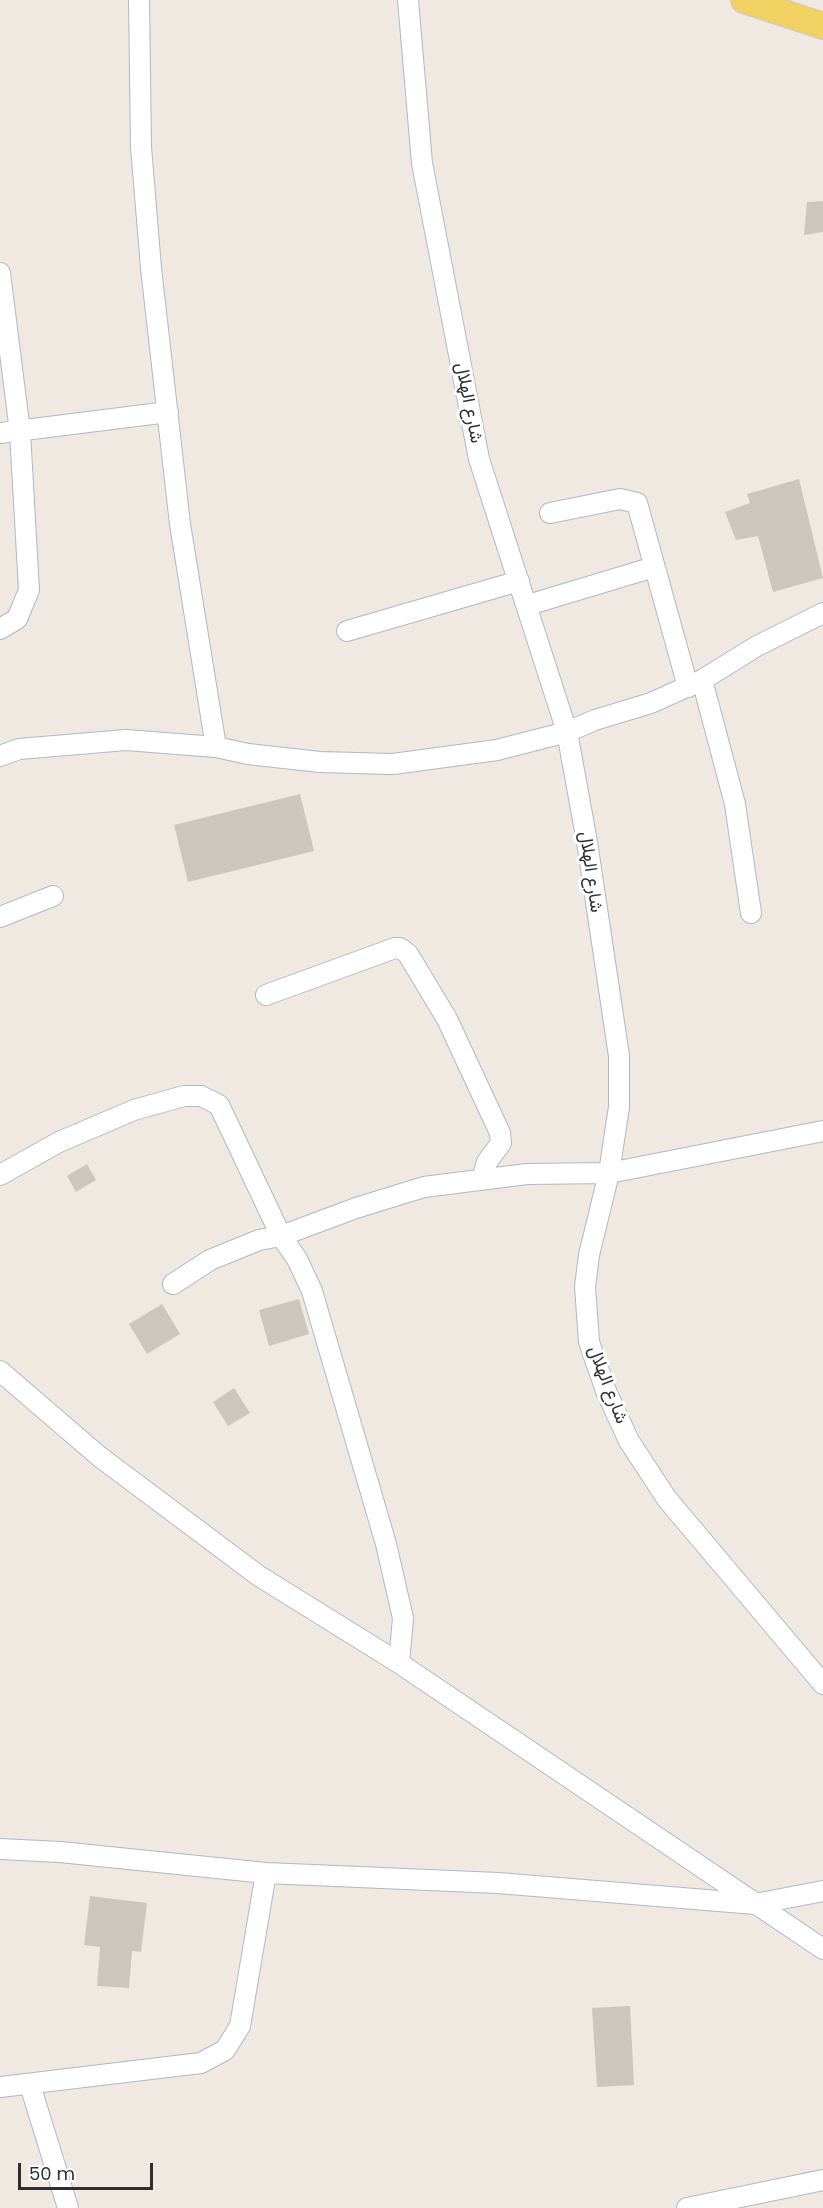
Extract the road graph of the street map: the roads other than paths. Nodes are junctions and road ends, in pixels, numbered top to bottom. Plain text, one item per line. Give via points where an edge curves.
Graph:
1 (139, 0) edge
2 (408, 0) edge
3 (744, 0) edge
4 (823, 26) edge
5 (0, 273) edge
6 (168, 412) junction
7 (20, 432) junction
8 (0, 433) edge
9 (550, 513) dead end
10 (654, 567) junction
11 (519, 581) junction
12 (528, 606) junction
13 (823, 613) edge
14 (0, 629) edge
15 (347, 631) dead end
16 (695, 684) junction
17 (567, 732) junction
18 (216, 747) junction
19 (0, 756) edge
20 (53, 896) dead end
21 (751, 913) dead end
22 (0, 917) edge
23 (266, 995) dead end
24 (823, 1131) edge
25 (609, 1173) junction
26 (0, 1175) edge
27 (482, 1179) junction
28 (281, 1236) junction
29 (173, 1284) dead end
30 (0, 1371) edge
31 (399, 1663) junction
32 (823, 1684) edge
33 (0, 1849) edge
34 (266, 1873) junction
35 (823, 1891) edge
36 (755, 1904) junction
37 (823, 1949) edge
38 (30, 2085) junction
39 (0, 2087) edge
40 (823, 2180) edge
41 (68, 2208) edge
42 (687, 2208) edge

1 - 6 street via 141,147
2 - 11 street, شارع الهلال via 424,175 479,459
3 - 4 main road
5 - 7 street
6 - 7 street
6 - 18 street via 180,524
7 - 8 street
7 - 14 street via 29,590 17,619
9 - 10 street via 620,499 637,503
10 - 12 street
10 - 16 street
11 - 12 street, شارع الهلال
11 - 15 street
12 - 17 street, شارع الهلال
13 - 16 street via 757,646
16 - 17 street via 651,704
16 - 21 street via 735,804
17 - 18 street via 497,750 393,764 320,762
17 - 25 street, شارع الهلال via 619,1056 619,1107
18 - 19 street via 126,740 19,749
20 - 22 street
23 - 27 street via 395,948 408,954 447,1019 500,1133 501,1143 487,1162
24 - 25 street
25 - 27 street
25 - 32 street, شارع الهلال via 585,1287 589,1342 606,1391 629,1441 667,1499
26 - 28 street via 58,1142 134,1110 184,1096 201,1096 219,1105
27 - 28 street via 424,1187
28 - 29 street via 259,1240 210,1260
28 - 31 street via 312,1291 386,1544 403,1618
30 - 31 street via 100,1457 259,1576
31 - 36 street
33 - 34 street
34 - 36 street via 498,1882
34 - 38 street via 240,2026 225,2050 201,2063
35 - 36 street
36 - 37 street
38 - 39 street
38 - 41 street
40 - 42 street

